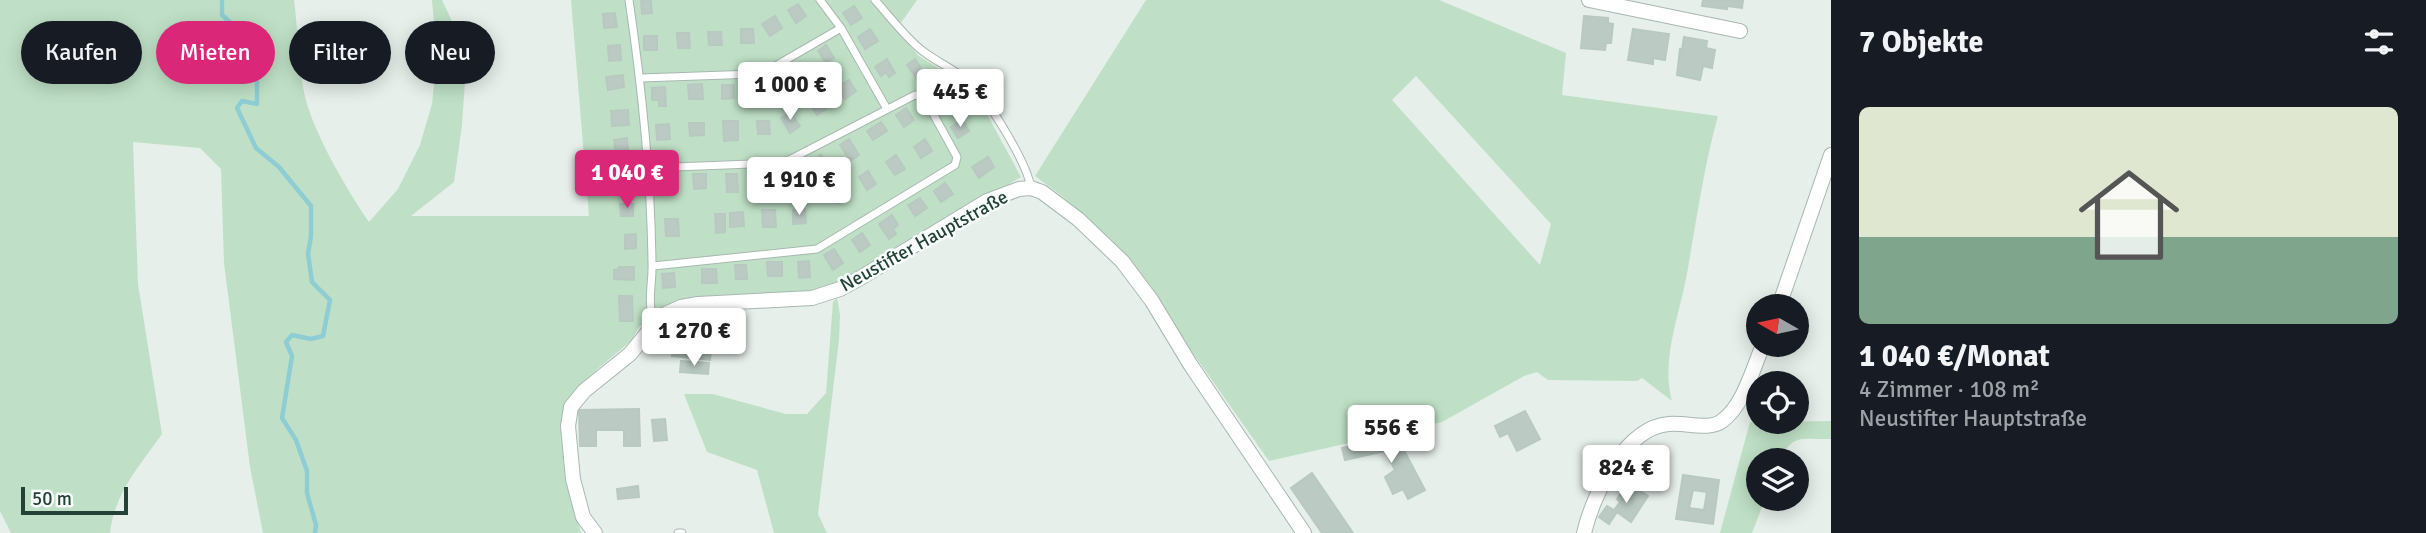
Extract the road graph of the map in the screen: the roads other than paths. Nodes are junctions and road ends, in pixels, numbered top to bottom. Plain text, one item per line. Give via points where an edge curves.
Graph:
1 (629, 0) edge
2 (820, 0) edge
3 (875, 0) edge
4 (1589, 0) edge
5 (841, 28) junction
6 (1740, 31) dead end
7 (641, 78) junction
8 (887, 109) junction
9 (1831, 155) edge
10 (649, 168) junction
11 (1031, 188) junction
12 (653, 266) junction
13 (1783, 294) edge
14 (655, 322) junction
15 (1758, 357) edge
16 (596, 533) edge
17 (1304, 533) edge
18 (1584, 533) edge

1 - 7 lane
2 - 5 lane
3 - 11 lane, Neustifter Hauptstraße via 916,46 979,92 1018,156
4 - 6 street
5 - 7 lane via 765,72
5 - 8 lane
7 - 10 lane
8 - 10 lane via 777,163
8 - 12 lane via 915,95 924,97 957,157 955,164 817,249
9 - 13 street
10 - 12 lane
11 - 14 street, Neustifter Hauptstraße via 987,201 826,294 698,304 670,311
11 - 17 street, Neustifter Hauptstraße via 1078,219 1139,280
12 - 14 lane via 651,310
14 - 16 street, Neustifter Hauptstraße via 630,354 571,407 568,434 573,479 583,517
15 - 18 street via 1742,394 1721,423 1669,424 1650,427 1637,436 1603,484

